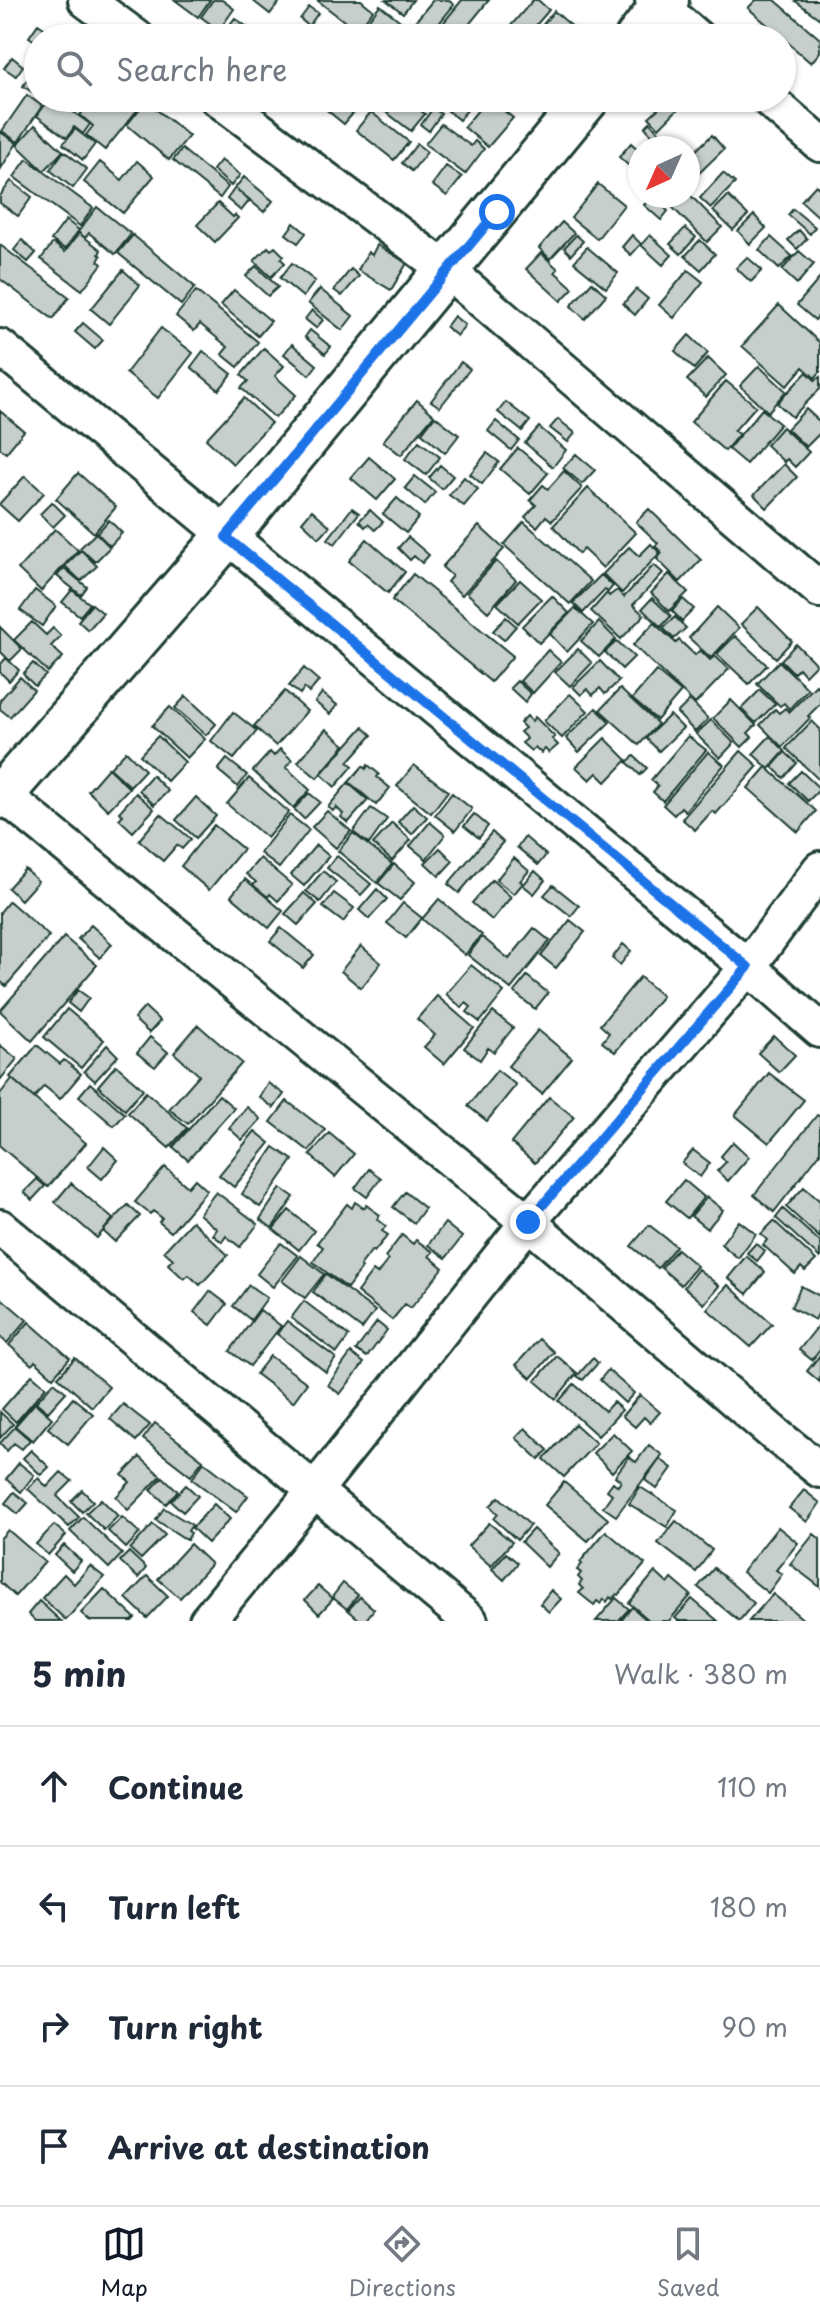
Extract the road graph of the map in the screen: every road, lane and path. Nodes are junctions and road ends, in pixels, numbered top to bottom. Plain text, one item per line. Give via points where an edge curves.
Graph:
1 (86, 0) edge
2 (655, 11) edge
3 (118, 24) edge
4 (675, 24) edge
5 (236, 112) edge
6 (577, 112) edge
7 (783, 112) edge
8 (820, 144) edge
9 (448, 271) junction
10 (0, 347) edge
11 (226, 537) junction
12 (820, 590) edge
13 (1, 794) edge
14 (820, 869) edge
15 (748, 967) junction
16 (820, 1030) edge
17 (528, 1222) junction
18 (0, 1227) edge
19 (820, 1470) edge
20 (315, 1490) junction
21 (207, 1621) edge
22 (470, 1621) edge

1 - 3 street
2 - 4 street
5 - 9 street
6 - 9 main road
7 - 8 street
9 - 11 main road
9 - 12 street
10 - 11 street
11 - 13 main road
11 - 15 street
13 - 17 street
14 - 15 street
15 - 16 street
15 - 17 street
17 - 19 street
17 - 20 street
18 - 20 street
20 - 21 street
20 - 22 street

